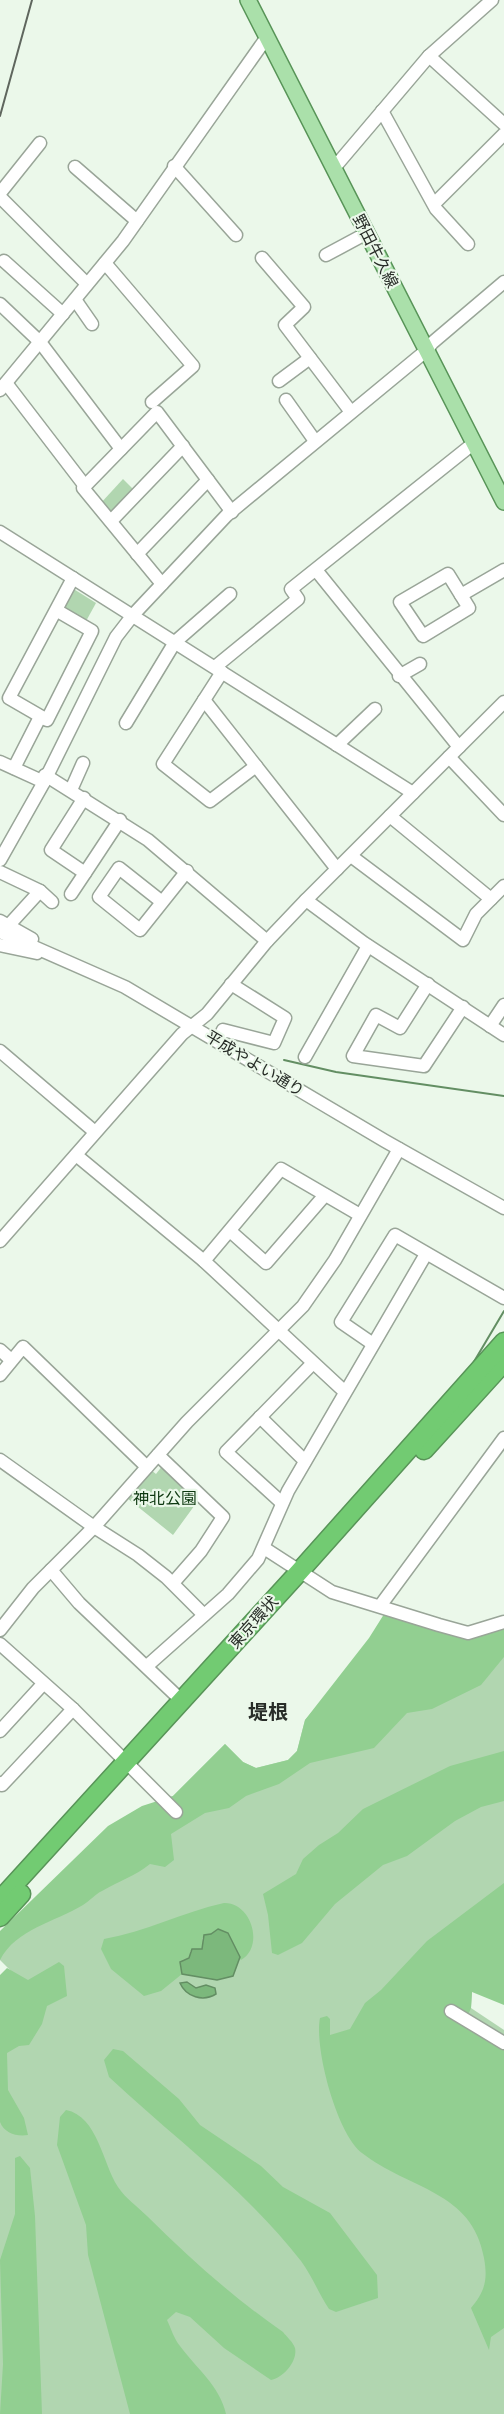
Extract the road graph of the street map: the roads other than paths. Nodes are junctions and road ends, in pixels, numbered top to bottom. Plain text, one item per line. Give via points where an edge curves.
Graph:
1 (248, 0) edge
2 (492, 0) edge
3 (267, 37) junction
4 (429, 56) junction
5 (382, 111) junction
6 (504, 124) edge
7 (504, 134) edge
8 (40, 143) dead end
9 (174, 166) junction
10 (75, 167) dead end
11 (334, 168) junction
12 (0, 195) edge
13 (434, 204) junction
14 (137, 221) junction
15 (367, 233) junction
16 (236, 236) dead end
17 (468, 244) dead end
18 (326, 255) dead end
19 (262, 258) dead end
20 (4, 261) dead end
21 (105, 263) junction
22 (504, 282) edge
23 (87, 284) junction
24 (76, 301) junction
25 (0, 304) edge
26 (63, 314) junction
27 (92, 324) dead end
28 (40, 342) junction
29 (427, 350) junction
30 (310, 358) junction
31 (279, 381) dead end
32 (3, 387) edge
33 (286, 400) dead end
34 (152, 402) dead end
35 (351, 412) junction
36 (315, 441) junction
37 (474, 443) junction
38 (183, 446) junction
39 (121, 449) junction
40 (208, 480) junction
41 (85, 486) junction
42 (504, 502) edge
43 (232, 513) junction
44 (111, 522) junction
45 (0, 532) edge
46 (137, 554) junction
47 (316, 570) junction
48 (504, 570) edge
49 (73, 578) junction
50 (162, 584) junction
51 (230, 594) dead end
52 (461, 595) junction
53 (56, 610) junction
54 (133, 615) junction
55 (175, 642) junction
56 (420, 664) dead end
57 (219, 670) junction
58 (399, 676) junction
59 (204, 700) junction
60 (504, 702) edge
61 (375, 709) dead end
62 (40, 717) junction
63 (126, 723) dead end
64 (337, 745) junction
65 (459, 747) junction
66 (449, 757) junction
67 (0, 762) edge
68 (83, 762) dead end
69 (256, 766) junction
70 (14, 768) junction
71 (44, 779) junction
72 (71, 790) junction
73 (413, 793) junction
74 (84, 798) junction
75 (504, 815) edge
76 (390, 816) junction
77 (120, 820) junction
78 (4, 845) edge
79 (351, 856) junction
80 (0, 860) edge
81 (337, 870) junction
82 (187, 871) junction
83 (0, 873) edge
84 (85, 873) junction
85 (504, 886) edge
86 (40, 891) junction
87 (71, 894) dead end
88 (491, 899) junction
89 (306, 900) junction
90 (162, 902) junction
91 (52, 903) dead end
92 (3, 926) edge
93 (267, 941) junction
94 (0, 945) edge
95 (368, 946) junction
96 (64, 958) junction
97 (231, 984) junction
98 (428, 984) junction
99 (504, 1005) edge
100 (463, 1007) junction
101 (192, 1026) junction
102 (490, 1026) junction
103 (504, 1035) edge
104 (218, 1041) junction
105 (305, 1057) dead end
106 (3, 1058) edge
107 (95, 1132) junction
108 (399, 1149) junction
109 (76, 1155) junction
110 (325, 1195) junction
111 (504, 1208) edge
112 (360, 1215) junction
113 (230, 1231) junction
114 (0, 1241) edge
115 (426, 1254) junction
116 (204, 1261) junction
117 (504, 1298) edge
118 (278, 1332) junction
119 (504, 1342) edge
120 (373, 1344) junction
121 (0, 1350) edge
122 (11, 1360) junction
123 (504, 1362) edge
124 (313, 1363) junction
125 (0, 1374) edge
126 (345, 1392) junction
127 (260, 1417) junction
128 (504, 1438) edge
129 (158, 1455) junction
130 (0, 1460) edge
131 (305, 1461) junction
132 (147, 1467) junction
133 (282, 1503) junction
134 (94, 1527) junction
135 (264, 1548) junction
136 (51, 1570) junction
137 (304, 1575) junction
138 (173, 1583) junction
139 (380, 1606) junction
140 (204, 1615) junction
141 (504, 1622) edge
142 (0, 1630) edge
143 (0, 1644) edge
144 (147, 1666) junction
145 (44, 1684) junction
146 (182, 1701) junction
147 (73, 1709) junction
148 (0, 1731) edge
149 (130, 1765) junction
150 (0, 1783) edge
151 (176, 1812) dead end
152 (0, 1900) edge
153 (0, 1917) edge
154 (451, 2011) dead end
155 (504, 2043) edge

1 - 3 main road, 野田牛久線
2 - 4 street
3 - 9 street
3 - 11 main road, 野田牛久線
4 - 5 street
4 - 6 street
5 - 11 street
5 - 13 street
7 - 13 street
8 - 12 street
9 - 14 street
9 - 16 street
10 - 14 street
11 - 15 main road, 野田牛久線
12 - 23 street
13 - 17 street
14 - 21 street
15 - 18 street
15 - 29 main road, 野田牛久線
19 - 30 street via 304,307 285,325
20 - 26 street
21 - 23 street
21 - 34 street via 193,366
22 - 29 street
23 - 24 street
24 - 26 street
24 - 27 street
25 - 28 street
26 - 28 street
28 - 32 street
28 - 39 street
29 - 35 street
29 - 37 main road, 野田牛久線
30 - 31 street
30 - 35 street
32 - 41 street
33 - 36 street
35 - 36 street
36 - 43 street
37 - 42 main road, 野田牛久線
37 - 47 street
38 - 39 street via 157,412
38 - 40 street
38 - 44 street
39 - 41 street
40 - 43 street
40 - 46 street
41 - 44 street
43 - 50 street
44 - 46 street
45 - 49 street
46 - 50 street
47 - 57 street via 291,589 297,599
47 - 58 street
48 - 52 street
49 - 53 street
49 - 54 street
50 - 54 street
51 - 55 street
52 - 52 street via 469,608 423,636 400,602 448,574
53 - 62 street via 9,698
53 - 62 street via 92,631 47,720
54 - 55 street
54 - 71 street via 116,637
55 - 57 street
55 - 63 street
56 - 58 street
57 - 59 street
57 - 64 street
58 - 65 street
59 - 69 street
59 - 69 street via 163,764 210,801
60 - 65 street
61 - 64 street
62 - 70 street
64 - 73 street
65 - 66 street
66 - 73 street
66 - 75 street
67 - 70 street
68 - 72 street
69 - 81 street
70 - 71 street
71 - 72 street
71 - 78 street
72 - 74 street
73 - 76 street
74 - 77 street
74 - 84 street via 51,850
76 - 79 street
76 - 88 street
77 - 82 street
77 - 84 street
78 - 80 street
79 - 81 street
79 - 88 street via 463,940 476,914
81 - 89 street
82 - 90 street
82 - 93 street
83 - 86 street
84 - 87 street
85 - 88 street
86 - 91 street
86 - 92 street
89 - 93 street
89 - 95 street
90 - 90 street via 140,930 99,897 119,868
92 - 96 street
93 - 97 street
94 - 96 street
95 - 98 street
95 - 105 street
96 - 101 street, 平成やよい通り via 125,987
97 - 101 street
97 - 104 street via 285,1018 274,1043 223,1030
98 - 100 street
98 - 100 street via 400,1028 376,1015 353,1056 424,1066
99 - 102 street
100 - 102 street
101 - 104 street, 平成やよい通り
101 - 107 street
102 - 103 street
104 - 108 street, 平成やよい通り
106 - 107 street
107 - 109 street
108 - 111 street, 平成やよい通り
108 - 112 street
109 - 114 street
109 - 116 street
110 - 112 street
110 - 113 street via 281,1169
110 - 113 street via 266,1263
112 - 118 street via 318,1287
113 - 116 street
115 - 117 street
115 - 120 street
115 - 120 street via 395,1235 341,1322
116 - 118 street
118 - 124 street
118 - 129 street
119 - 137 highway, 東京環状
120 - 126 street
121 - 122 street
122 - 125 street
122 - 132 street via 23,1347
123 - 137 highway, 東京環状
124 - 126 street
124 - 127 street
126 - 131 street
127 - 131 street
127 - 133 street via 226,1452
128 - 139 street
129 - 132 street
129 - 138 street via 223,1517
130 - 134 street
131 - 133 street
132 - 134 street
133 - 135 street
134 - 136 street
134 - 138 street
135 - 137 street
135 - 140 street via 245,1576
136 - 142 street
136 - 144 street
137 - 139 street via 332,1592
137 - 146 highway, 東京環状
137 - 149 highway, 東京環状
138 - 140 street
139 - 141 street via 468,1633
140 - 144 street
143 - 145 street
144 - 146 street
145 - 147 street
145 - 148 street
146 - 149 highway, 東京環状
147 - 149 street
147 - 150 street
149 - 151 street
149 - 152 highway, 東京環状
149 - 153 highway, 東京環状
154 - 155 street

